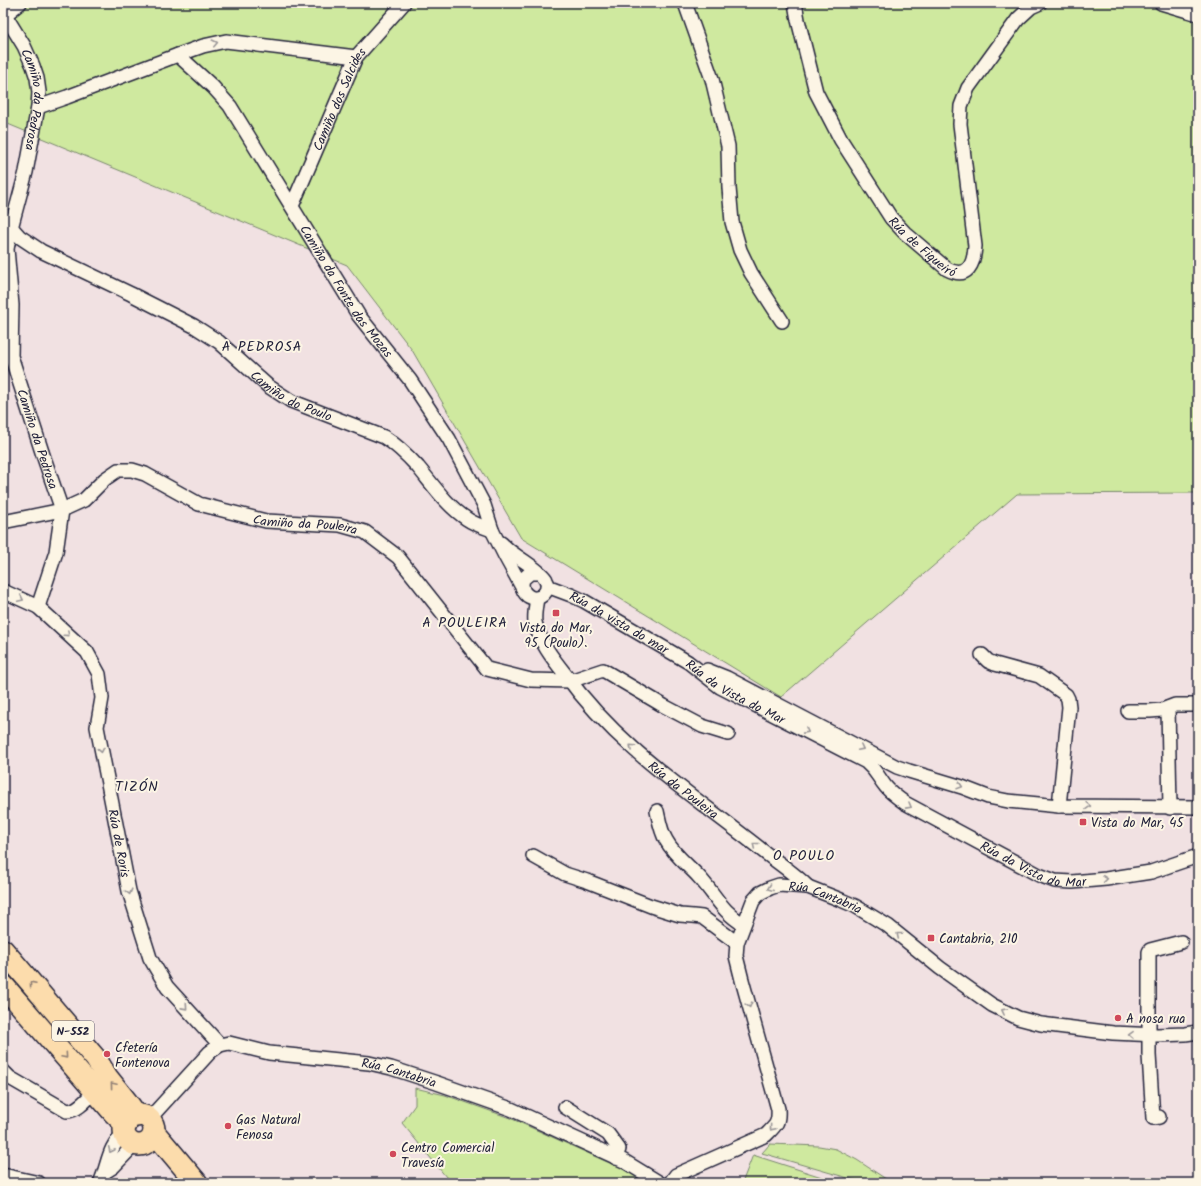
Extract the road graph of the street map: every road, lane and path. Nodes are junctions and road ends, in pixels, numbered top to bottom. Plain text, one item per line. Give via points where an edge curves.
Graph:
1 (20, 3) edge
2 (404, 3) edge
3 (687, 3) edge
4 (795, 3) edge
5 (1040, 3) edge
6 (1161, 3) edge
7 (1198, 14) edge
8 (4, 16) edge
9 (178, 55) junction
10 (356, 57) junction
11 (38, 107) junction
12 (292, 206) junction
13 (7, 223) edge
14 (782, 320) dead end
15 (62, 510) junction
16 (3, 522) edge
17 (494, 534) junction
18 (539, 573) junction
19 (547, 586) junction
20 (522, 587) junction
21 (3, 591) edge
22 (537, 598) junction
23 (38, 607) junction
24 (982, 655) dead end
25 (688, 662) junction
26 (570, 681) junction
27 (1198, 705) edge
28 (1168, 708) junction
29 (1128, 711) dead end
30 (728, 734) dead end
31 (884, 760) junction
32 (884, 785) junction
33 (1059, 806) junction
34 (1198, 807) edge
35 (1170, 808) junction
36 (657, 811) dead end
37 (533, 856) dead end
38 (1198, 856) edge
39 (808, 887) junction
40 (743, 924) junction
41 (736, 942) junction
42 (1181, 942) dead end
43 (3, 950) edge
44 (3, 985) edge
45 (1198, 1032) edge
46 (1148, 1035) junction
47 (220, 1045) junction
48 (3, 1071) edge
49 (95, 1091) junction
50 (565, 1107) dead end
51 (1159, 1117) dead end
52 (138, 1130) junction
53 (616, 1158) junction
54 (103, 1177) edge
55 (6, 1178) edge
56 (39, 1183) edge
57 (181, 1183) edge
58 (197, 1183) edge
59 (660, 1183) edge
60 (670, 1183) edge

1 - 8 street
2 - 10 street, Camiño dos Salcides
3 - 14 street via 712,79 728,146 732,222 740,250 751,273
4 - 5 street, Rúa de Figueiró via 816,92 840,140 891,218 947,269 960,273 971,265 975,246 960,124 961,106 968,88 1018,18
6 - 7 street
8 - 11 street, Camiño da Pedrosa via 24,46 33,66 39,92
9 -> 10 street via 226,41
9 - 11 street
9 - 12 street, Camiño da Fonte das Mozas via 230,106
10 - 12 street, Camiño dos Salcides
11 - 13 street, Camiño da Pedrosa via 26,172
12 - 17 street, Camiño da Fonte das Mozas via 358,316 410,380 449,439 484,506
13 - 15 street, Camiño da Pedrosa via 12,304 11,356
13 - 17 street, Camiño do Poulo via 20,237 41,251 194,326 219,342 268,386 291,401 384,437 395,444 457,512
15 - 16 street, Camiño da Pouleira
15 - 23 street, Camiño da Pedrosa via 56,552
15 - 26 street, Camiño da Pouleira via 84,500 118,470 132,470 146,474 198,504 266,521 340,525 365,532 398,557 487,669 531,680
17 - 18 street, Camiño da Fonte das Mozas via 516,556
17 - 20 street, Camiño da Fonte das Mozas
18 - 19 street via 546,578
18 - 20 street via 533,572 525,576
19 - 22 street via 544,594
19 - 25 street, Rúa da vista do mar via 584,601
20 - 22 street via 526,594
21 -> 23 street, Rúa de Roris
22 - 26 street, Rúa da Pouleira via 535,621 541,638
23 -> 47 street, Rúa de Roris via 87,652 99,674 102,698 97,727 129,891 150,958 168,987
24 - 33 street via 995,664 1039,676 1066,695 1069,707
25 -> 31 street, Rúa da Vista do Mar via 727,678
25 -> 32 street, Rúa da Vista do Mar via 720,686 866,762
26 - 30 street via 603,670 702,726
39 -> 26 street, Rúa da Pouleira via 638,753 605,721
27 - 28 street via 1175,705
28 - 29 street
28 - 35 street
31 - 32 street
31 -> 33 street, Rúa da Vista do Mar via 908,771 962,787 988,798
32 -> 38 street, Rúa da Vista do Mar via 905,803 1039,875 1055,881 1106,879 1151,872
33 -> 35 street, Rúa da Vista do Mar
34 - 35 street, Rúa da Vista do Mar
36 - 40 street via 665,839 671,848 700,878 724,910
37 - 41 street via 565,874 651,906 680,915 702,917
39 -> 40 street, Rúa Cantabria via 778,885 760,893 753,901
46 -> 39 street, Rúa Cantabria via 1041,1024 1018,1018 992,1005 962,984 883,923 848,903
40 - 41 street, Rúa Cantabria
41 -> 60 street, Rúa Cantabria via 736,956 778,1109 778,1118 766,1135 676,1175
42 - 46 street via 1149,952
52 -> 43 main road, N-552 via 127,1102 96,1059
44 -> 49 main road, N-552
45 - 46 street, Rúa Cantabria
46 - 51 street via 1153,1118
47 - 52 street via 210,1052
47 - 53 street, Rúa Cantabria via 229,1043 269,1053 369,1063 391,1068 511,1109
48 - 49 street via 10,1078 67,1111 76,1109
49 - 52 main road, N-552
50 - 53 street via 608,1134 619,1149
52 - 54 street via 116,1141
52 - 57 main road, N-552
52 - 58 main road, N-552
53 - 59 street, Rúa Cantabria
55 - 56 street

